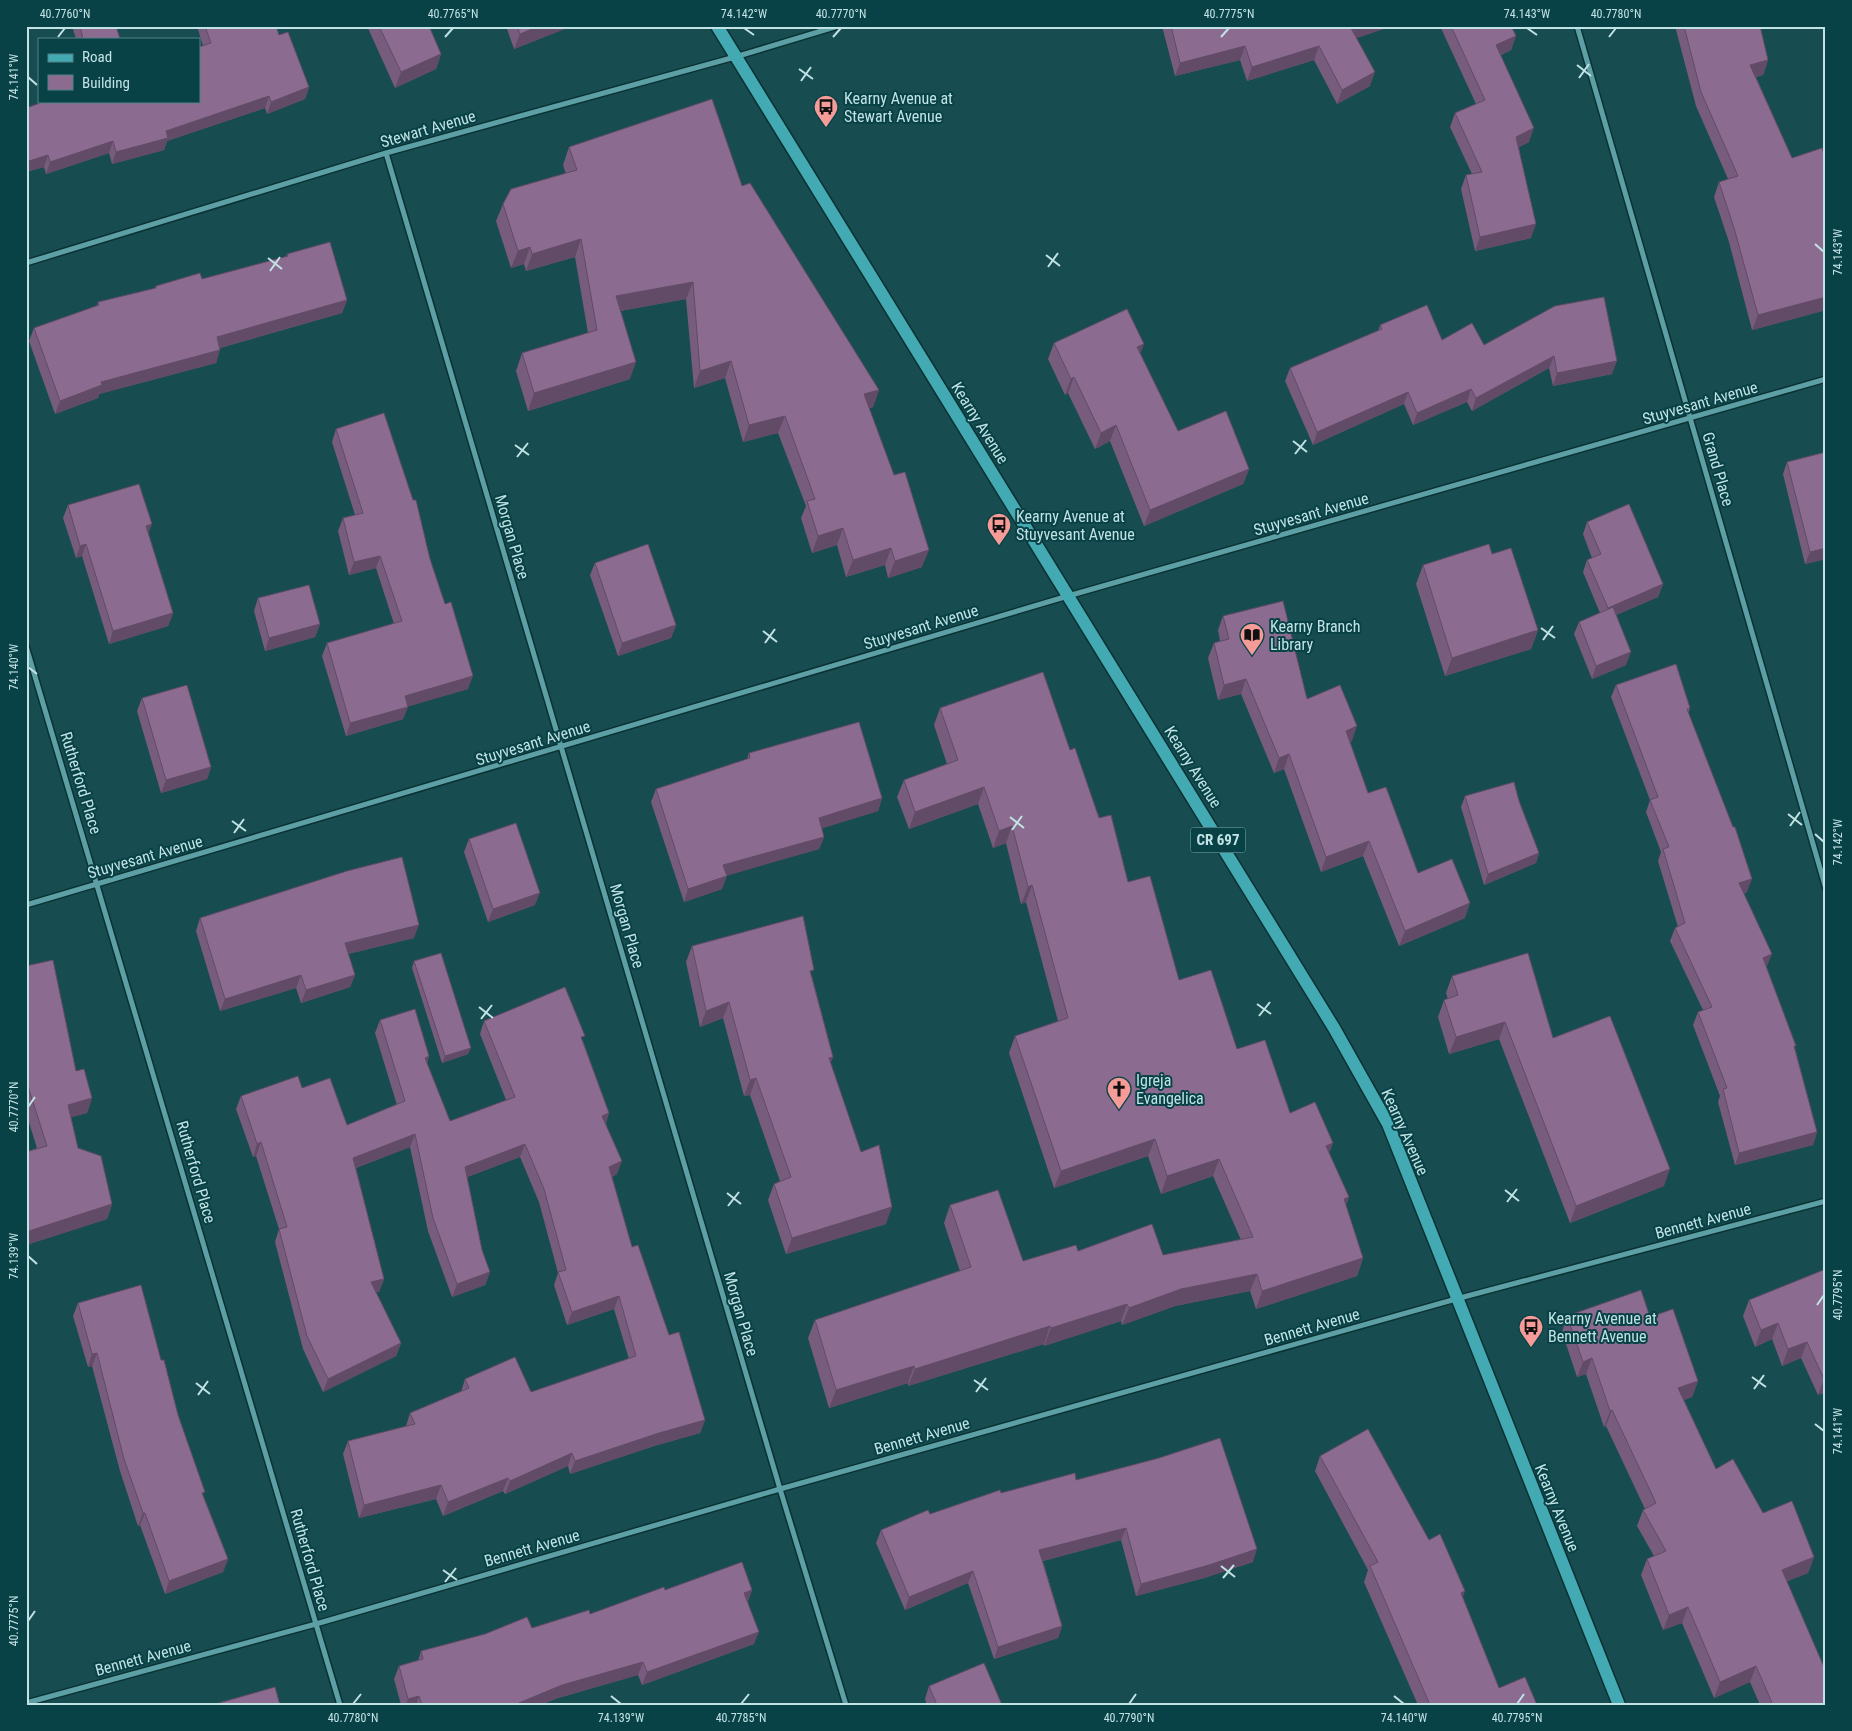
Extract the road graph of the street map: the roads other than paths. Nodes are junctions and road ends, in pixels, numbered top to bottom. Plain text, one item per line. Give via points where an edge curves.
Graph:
1 (717, 26) edge
2 (838, 26) edge
3 (1577, 26) edge
4 (735, 57) junction
5 (386, 153) junction
6 (26, 263) edge
7 (1826, 379) edge
8 (1690, 418) junction
9 (1068, 596) junction
10 (26, 646) edge
11 (561, 747) junction
12 (98, 884) junction
13 (1826, 890) edge
14 (26, 906) edge
15 (1826, 1201) edge
16 (1456, 1299) junction
17 (780, 1489) junction
18 (316, 1624) junction
19 (26, 1702) edge
20 (340, 1705) edge
21 (846, 1705) edge
22 (1619, 1705) edge

1 - 4 main road, Kearny Avenue / CR 697
2 - 4 street, Stewart Avenue
3 - 8 street, Grand Place
4 - 5 street, Stewart Avenue
4 - 9 main road, Kearny Avenue / CR 697
5 - 6 street, Stewart Avenue
5 - 11 street, Morgan Place
7 - 8 street, Stuyvesant Avenue
8 - 9 street, Stuyvesant Avenue
8 - 13 street, Grand Place
9 - 11 street, Stuyvesant Avenue
9 - 16 main road, Kearny Avenue / CR 697 via 1329,1019 1388,1124
10 - 12 street, Rutherford Place
11 - 12 street, Stuyvesant Avenue
11 - 17 street, Morgan Place
12 - 14 street, Stuyvesant Avenue
12 - 18 street, Rutherford Place
15 - 16 street, Bennett Avenue
16 - 17 street, Bennett Avenue
16 - 22 main road, Kearny Avenue / CR 697
17 - 18 street, Bennett Avenue
17 - 21 street, Morgan Place
18 - 19 street, Bennett Avenue
18 - 20 street, Rutherford Place

